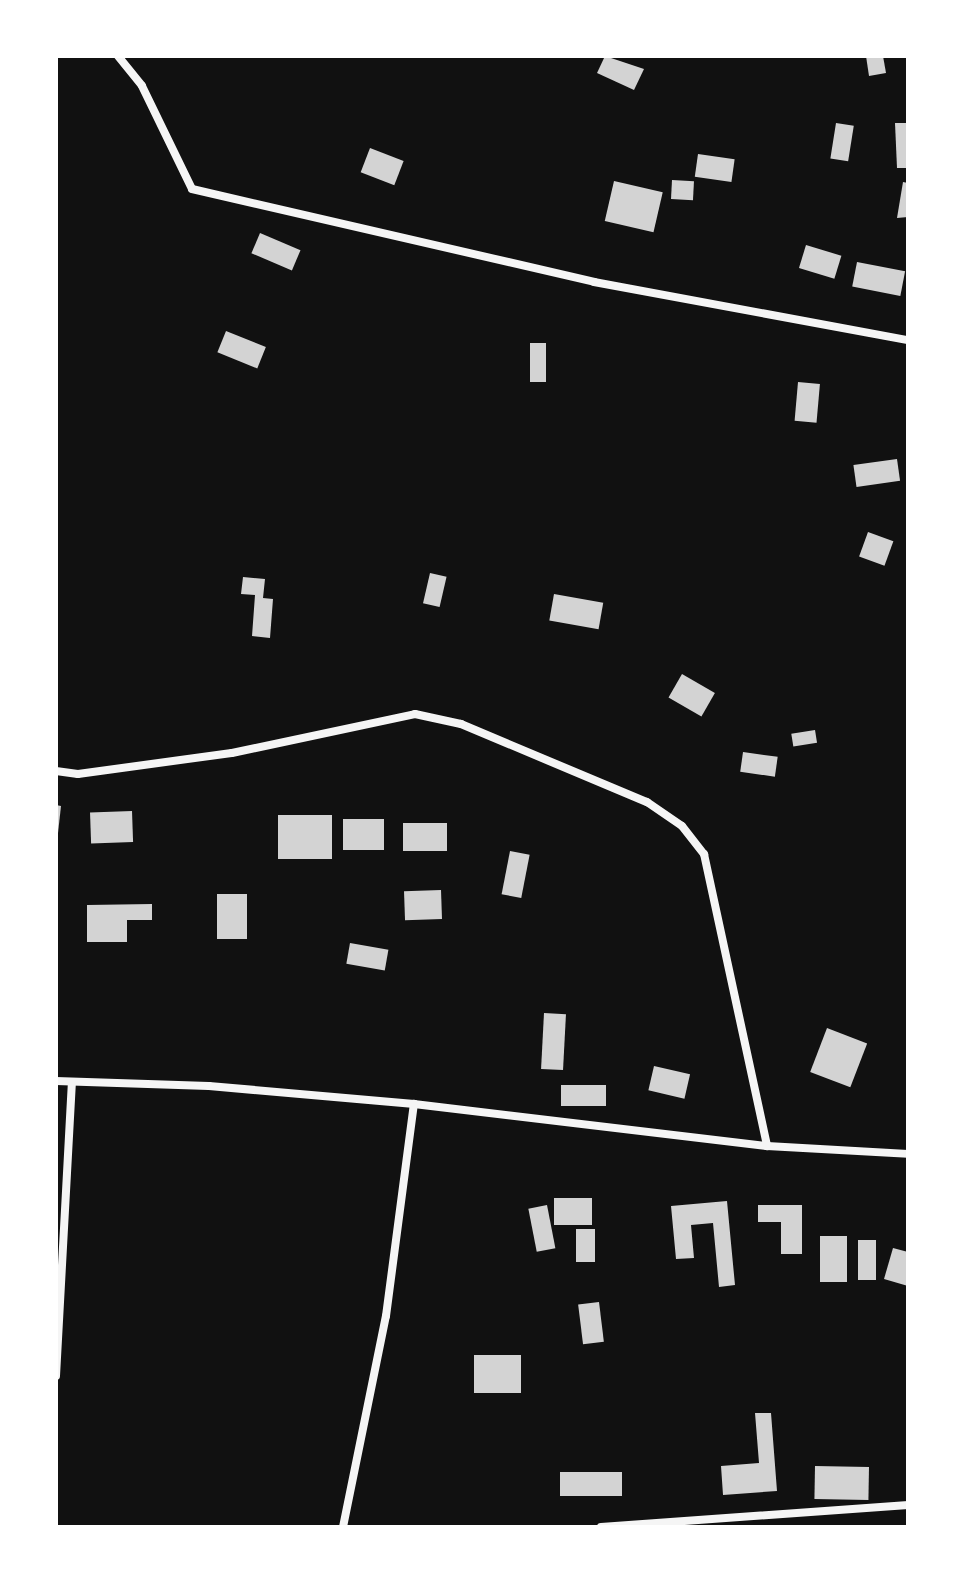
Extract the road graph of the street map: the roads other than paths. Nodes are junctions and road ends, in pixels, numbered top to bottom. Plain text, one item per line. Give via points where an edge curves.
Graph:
1 (118, 56) edge
2 (908, 340) edge
3 (56, 771) edge
4 (56, 1081) edge
5 (72, 1084) junction
6 (414, 1104) junction
7 (767, 1146) junction
8 (908, 1154) edge
9 (57, 1273) edge
10 (56, 1376) edge
11 (908, 1505) edge
12 (343, 1527) edge
13 (601, 1527) edge

1 - 2 street via 142,86 192,189 594,282
3 - 7 street via 78,774 232,753 415,714 461,724 647,802 682,826 704,854
4 - 5 street
5 - 6 street via 163,1083
5 - 9 street
6 - 7 street
6 - 12 street via 386,1316
7 - 8 street
9 - 10 street via 62,1314
11 - 13 street

